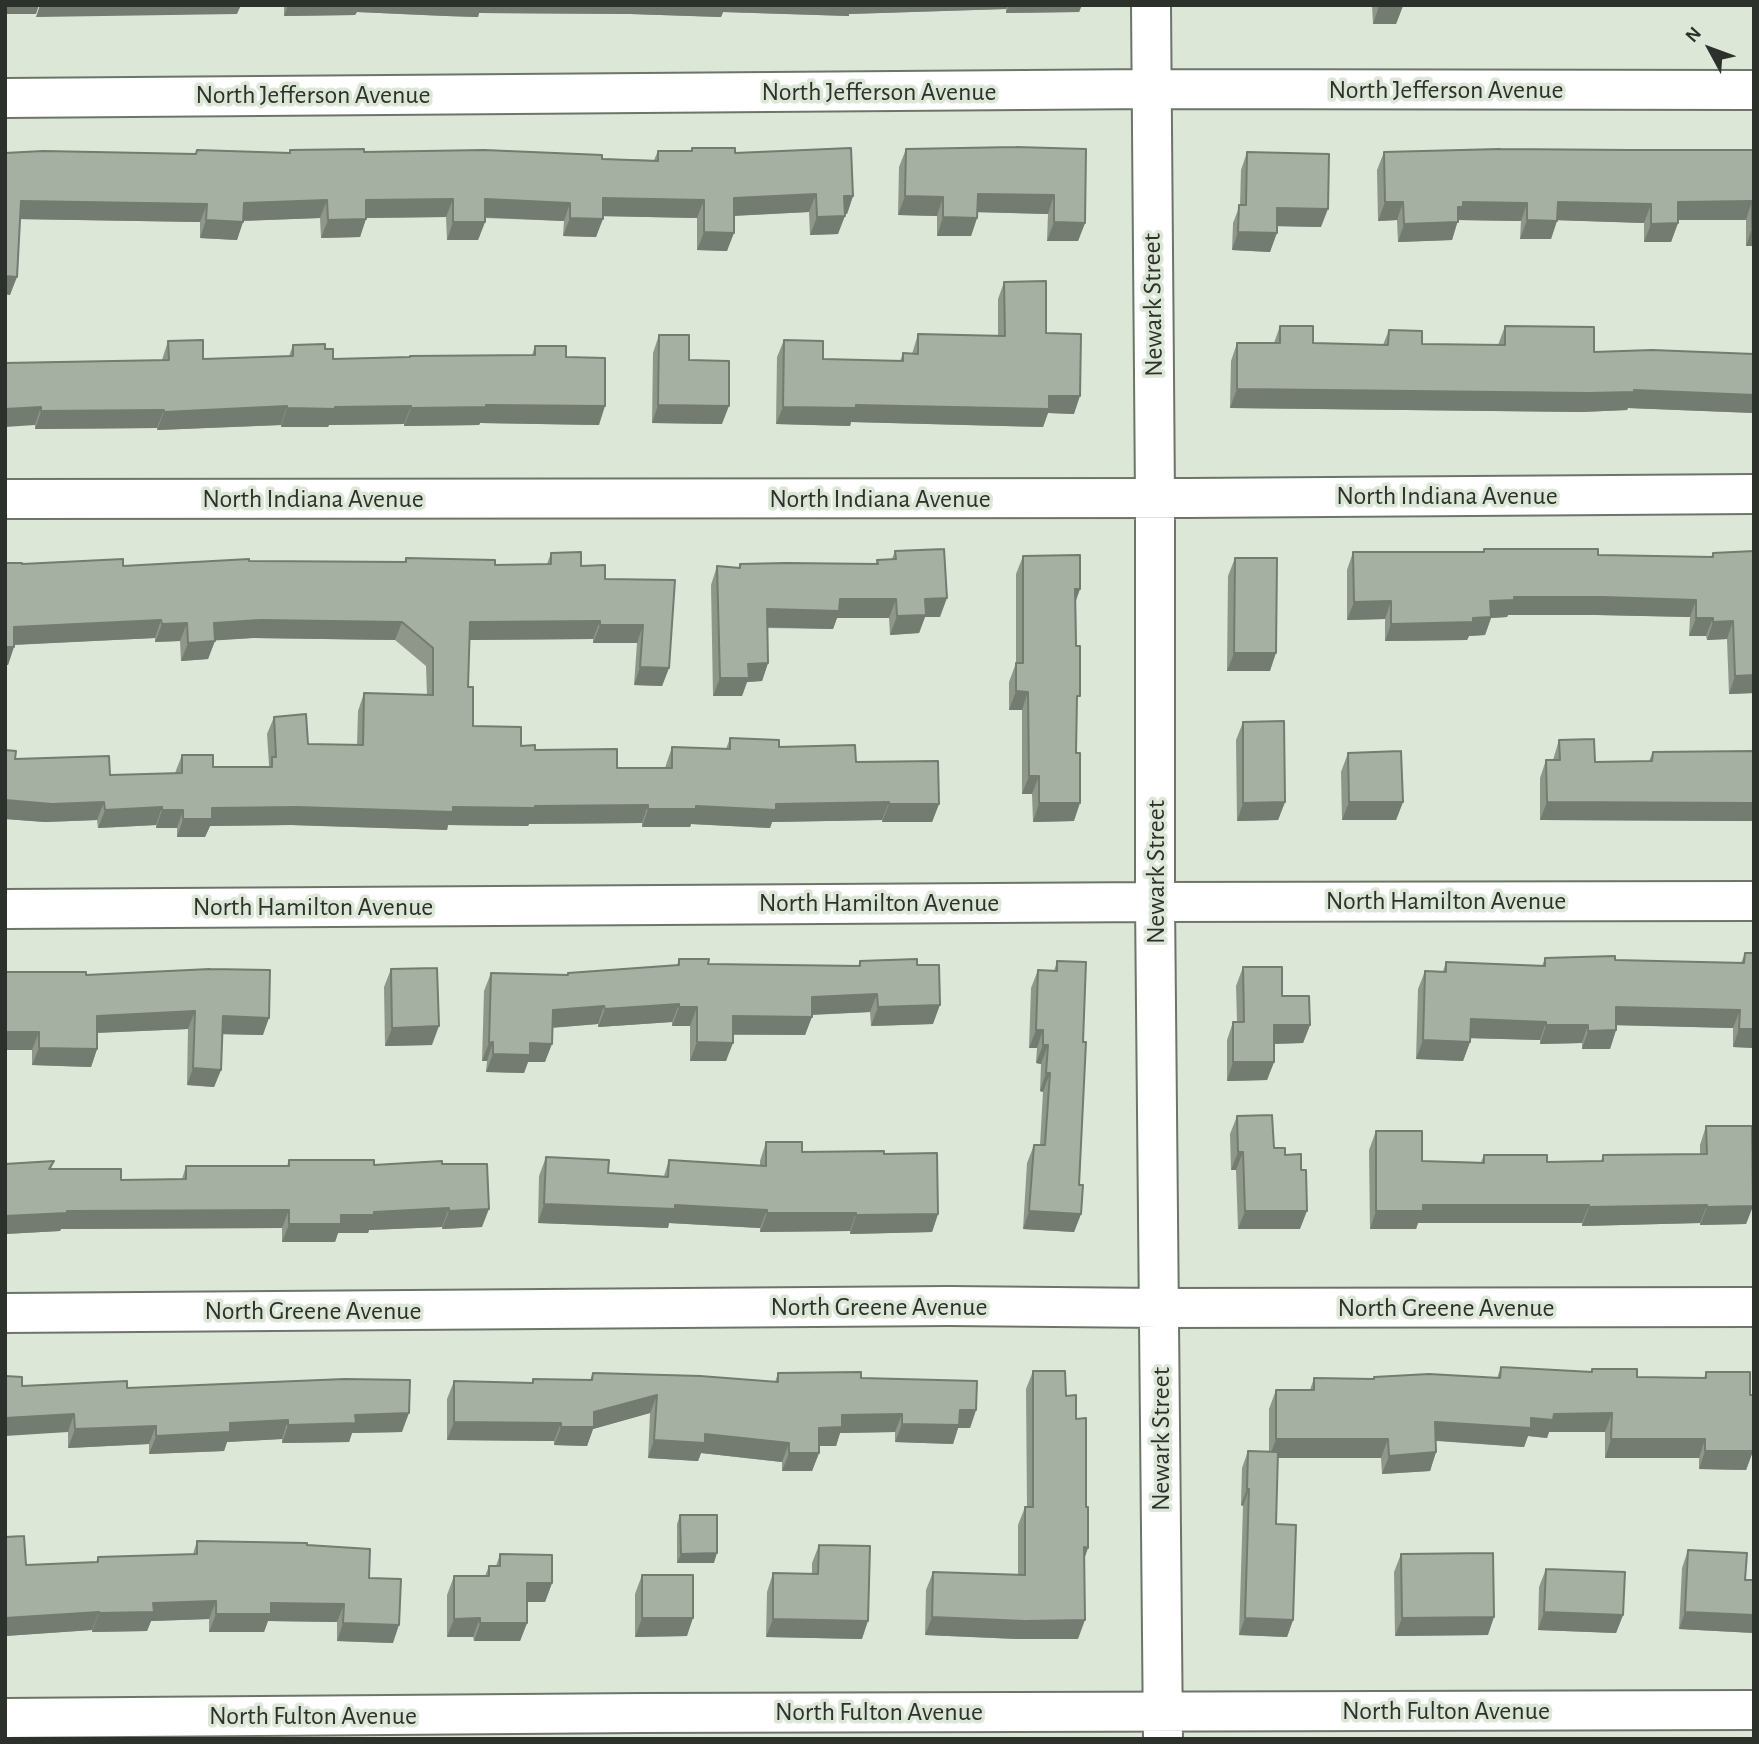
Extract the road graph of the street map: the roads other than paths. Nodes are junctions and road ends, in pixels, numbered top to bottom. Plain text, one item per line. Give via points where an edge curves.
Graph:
1 (1151, 5) edge
2 (1151, 89) junction
3 (1754, 90) edge
4 (5, 98) edge
5 (1754, 494) edge
6 (1156, 498) junction
7 (5, 499) edge
8 (1754, 901) edge
9 (1156, 902) junction
10 (5, 909) edge
11 (1754, 1307) edge
12 (1160, 1308) junction
13 (5, 1313) edge
14 (1754, 1710) edge
15 (5, 1718) edge
16 (1163, 1725) edge

1 - 2 street, Newark Street
2 - 3 street, North Jefferson Avenue
2 - 4 street, North Jefferson Avenue
2 - 6 street, Newark Street
5 - 6 street, North Indiana Avenue
6 - 7 street, North Indiana Avenue
6 - 9 street, Newark Street
8 - 9 street, North Hamilton Avenue
9 - 10 street, North Hamilton Avenue
9 - 12 street, Newark Street
11 - 12 street, North Greene Avenue
12 - 13 street, North Greene Avenue
12 - 16 street, Newark Street
14 - 16 street, North Fulton Avenue
15 - 16 street, North Fulton Avenue via 671,1713

